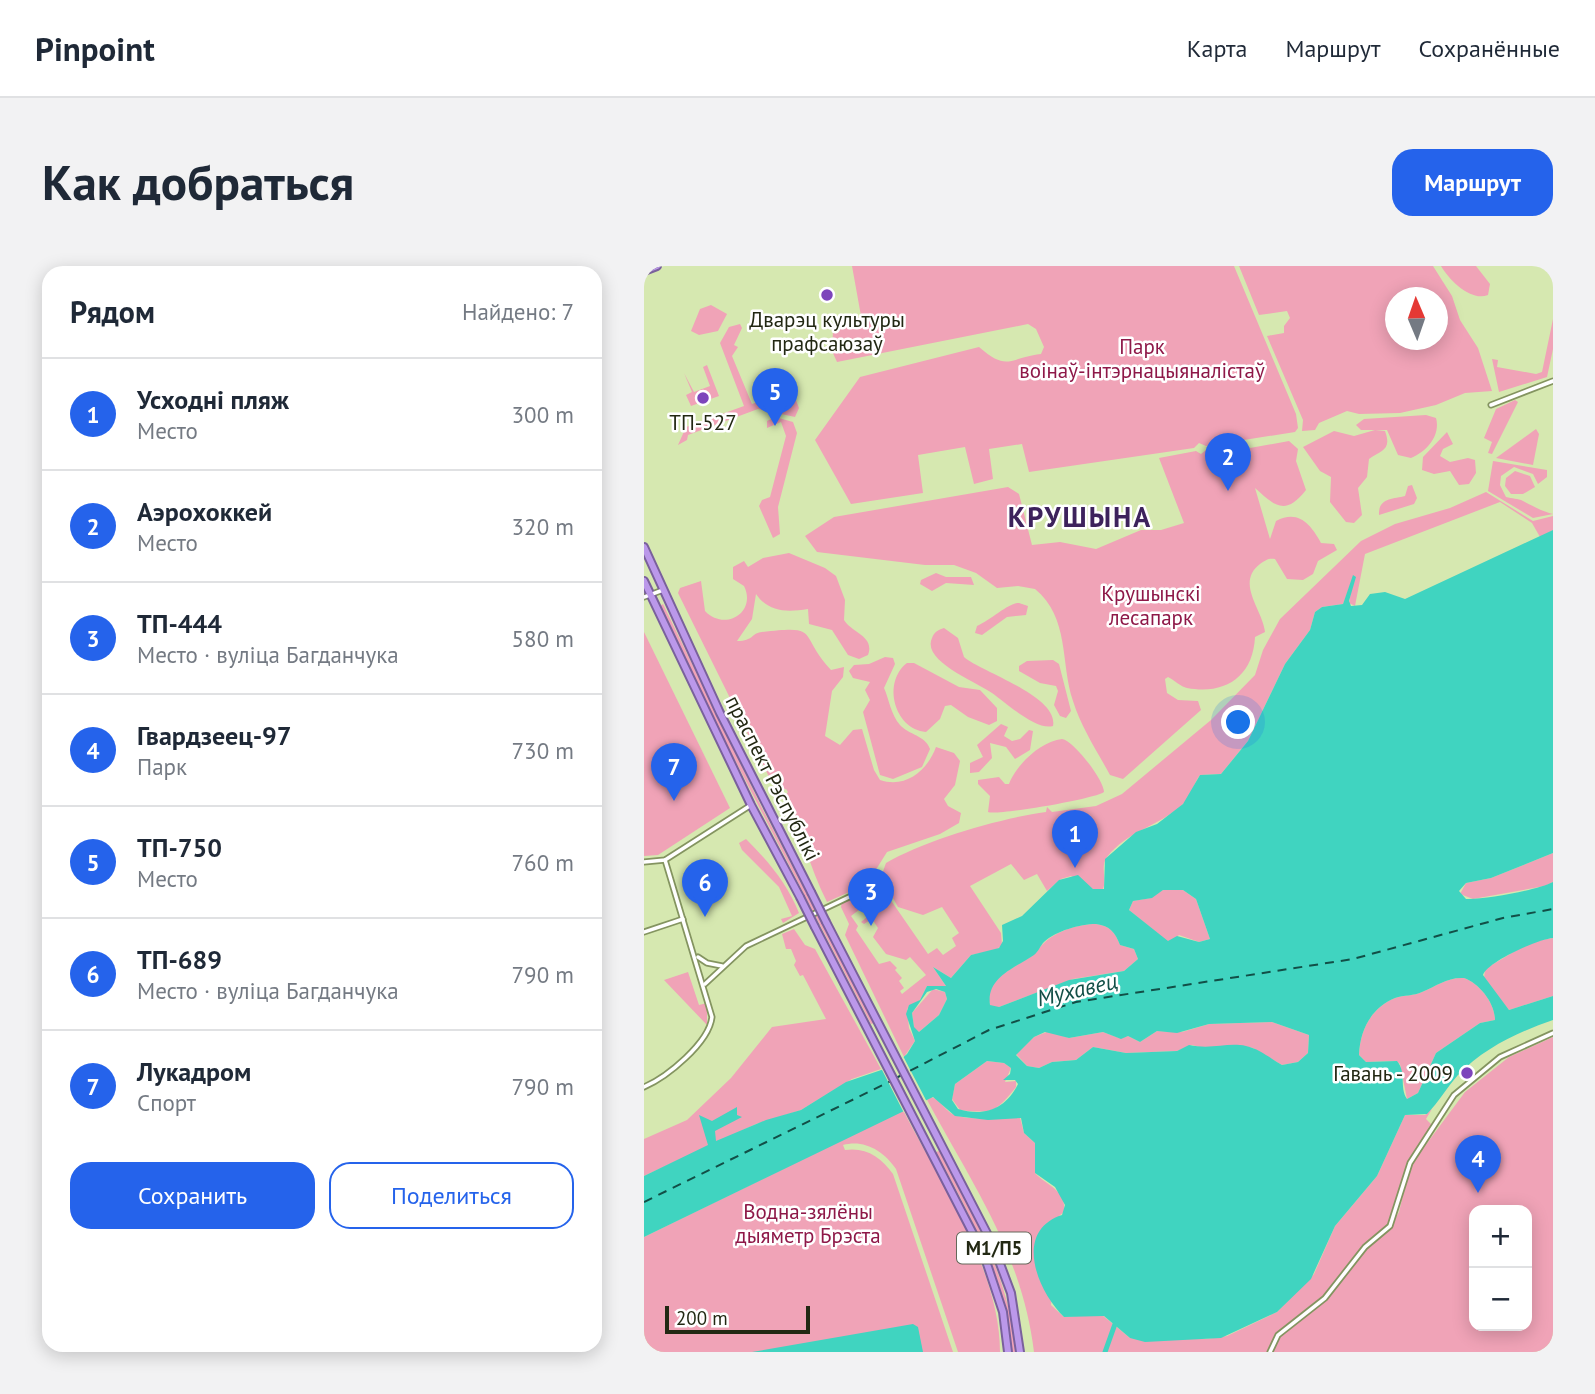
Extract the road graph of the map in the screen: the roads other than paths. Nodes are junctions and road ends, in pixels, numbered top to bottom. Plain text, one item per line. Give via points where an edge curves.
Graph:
1 (657, 266) edge
2 (644, 271) edge
3 (1553, 381) edge
4 (1491, 405) dead end
5 (644, 547) edge
6 (644, 581) edge
7 (663, 590) junction
8 (647, 596) edge
9 (751, 805) junction
10 (665, 860) junction
11 (644, 862) edge
12 (877, 877) dead end
13 (683, 919) junction
14 (644, 932) edge
15 (693, 949) junction
16 (724, 966) junction
17 (705, 984) junction
18 (1553, 1033) edge
19 (644, 1087) edge
20 (1008, 1352) edge
21 (1020, 1352) edge
22 (1270, 1352) edge

1 - 2 highway
3 - 4 street
5 - 7 highway, праспект Рэспублікі / М1/П5
6 - 8 highway, праспект Рэспублікі / М1/П5
7 - 8 street
7 - 21 highway, праспект Рэспублікі / М1/П5, bridge via 720,713 1003,1271 1017,1317
8 - 9 highway, праспект Рэспублікі / М1/П5
9 - 10 street
9 - 20 highway, праспект Рэспублікі / М1/П5, bridge via 935,1157 996,1285
10 - 11 street
10 - 13 street
12 - 16 street via 868,888 746,947
13 - 14 street
13 - 15 street
15 - 16 street via 703,962
15 - 17 street
16 - 17 street
17 - 19 street via 712,1012 709,1029 672,1071
18 - 22 street via 1500,1057 1454,1095 1410,1163 1391,1226 1365,1247 1325,1298 1278,1335

